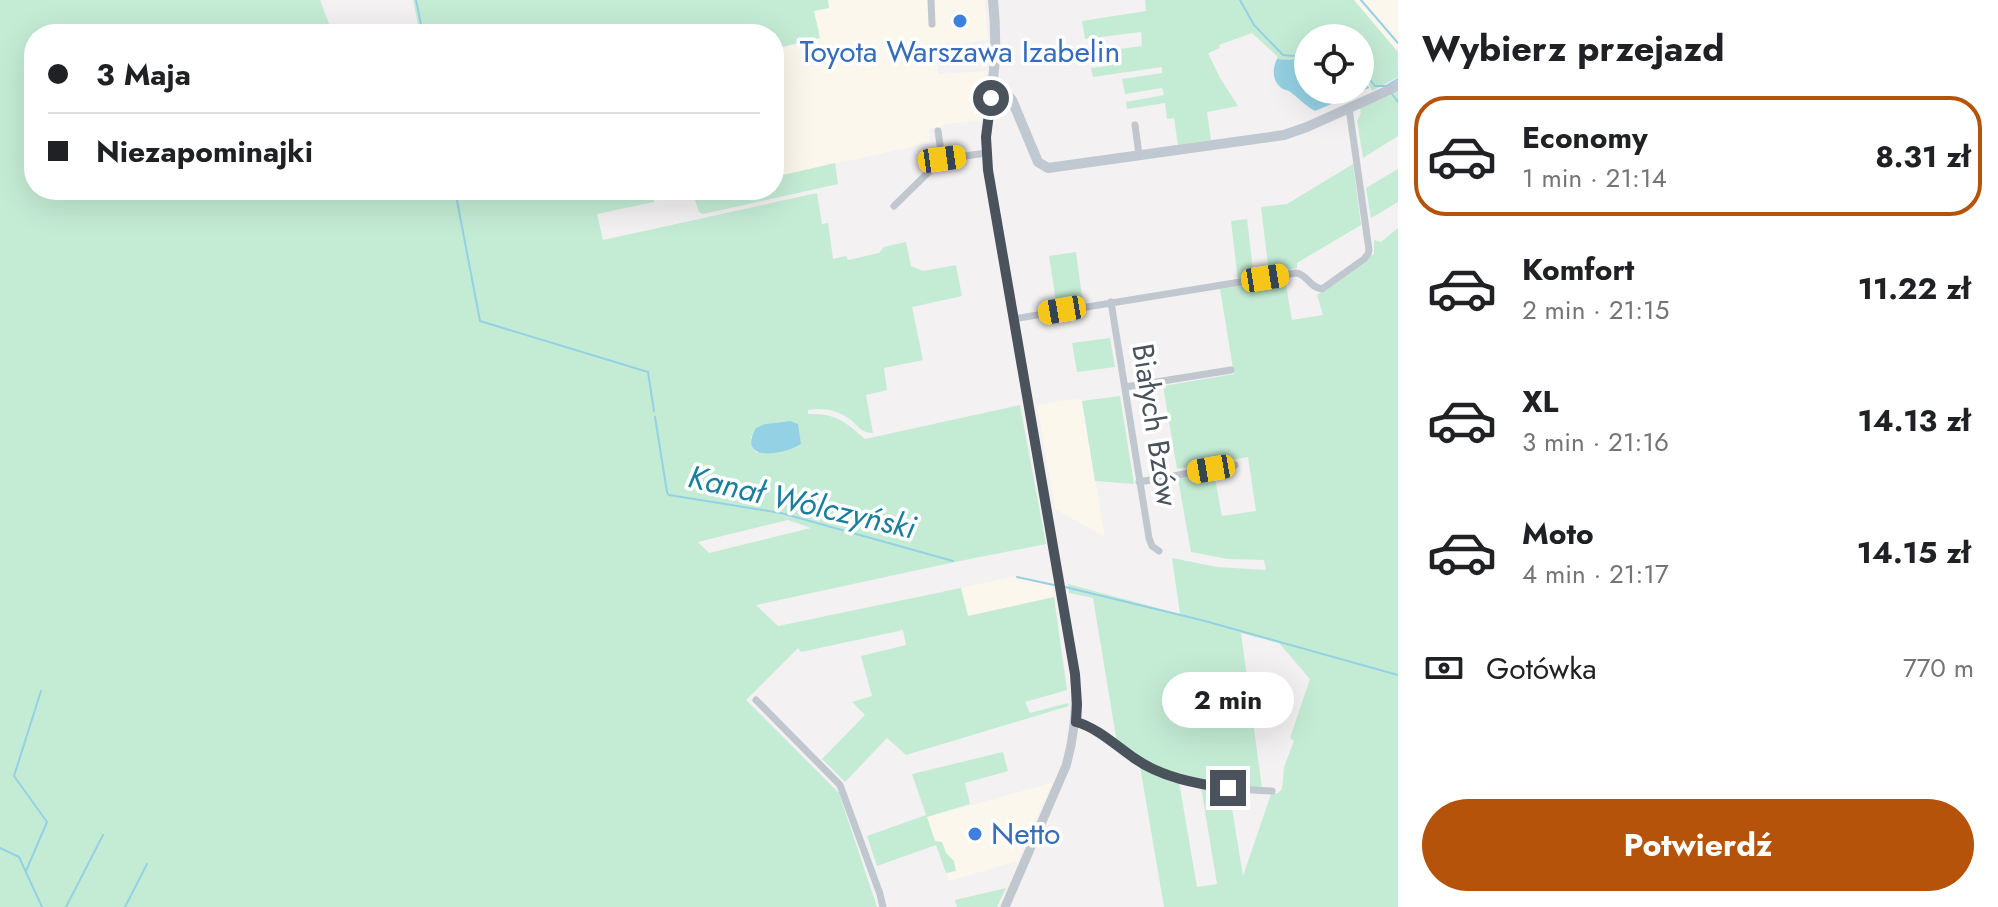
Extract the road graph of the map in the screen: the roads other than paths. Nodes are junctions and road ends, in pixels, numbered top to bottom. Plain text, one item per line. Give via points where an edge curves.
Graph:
1 (931, 0) edge
2 (993, 0) edge
3 (932, 24) dead end
4 (1398, 86) edge
5 (992, 88) junction
6 (1349, 108) junction
7 (1135, 125) dead end
8 (938, 131) dead end
9 (987, 153) junction
10 (1139, 155) junction
11 (942, 159) junction
12 (894, 206) dead end
13 (1111, 302) junction
14 (1013, 319) junction
15 (1231, 370) dead end
16 (1125, 387) junction
17 (1235, 465) dead end
18 (1139, 482) junction
19 (1159, 551) dead end
20 (756, 700) dead end
21 (1076, 722) junction
22 (1272, 791) dead end
23 (883, 907) edge
24 (1005, 907) edge

1 - 3 street
2 - 5 main road
4 - 6 main road
5 - 9 street
5 - 10 main road via 1012,100 1044,167
6 - 10 main road via 1284,135
6 - 13 street via 1368,254 1322,289 1296,273
7 - 10 street
8 - 11 street
9 - 11 street
9 - 14 street
11 - 12 street
13 - 14 street
13 - 16 street, Białych Bzów
14 - 21 street via 1075,674
15 - 16 street
16 - 18 street, Białych Bzów
17 - 18 street
18 - 19 street, Białych Bzów via 1149,538
20 - 23 street via 840,785
21 - 22 street via 1179,779
21 - 24 street via 1066,766

